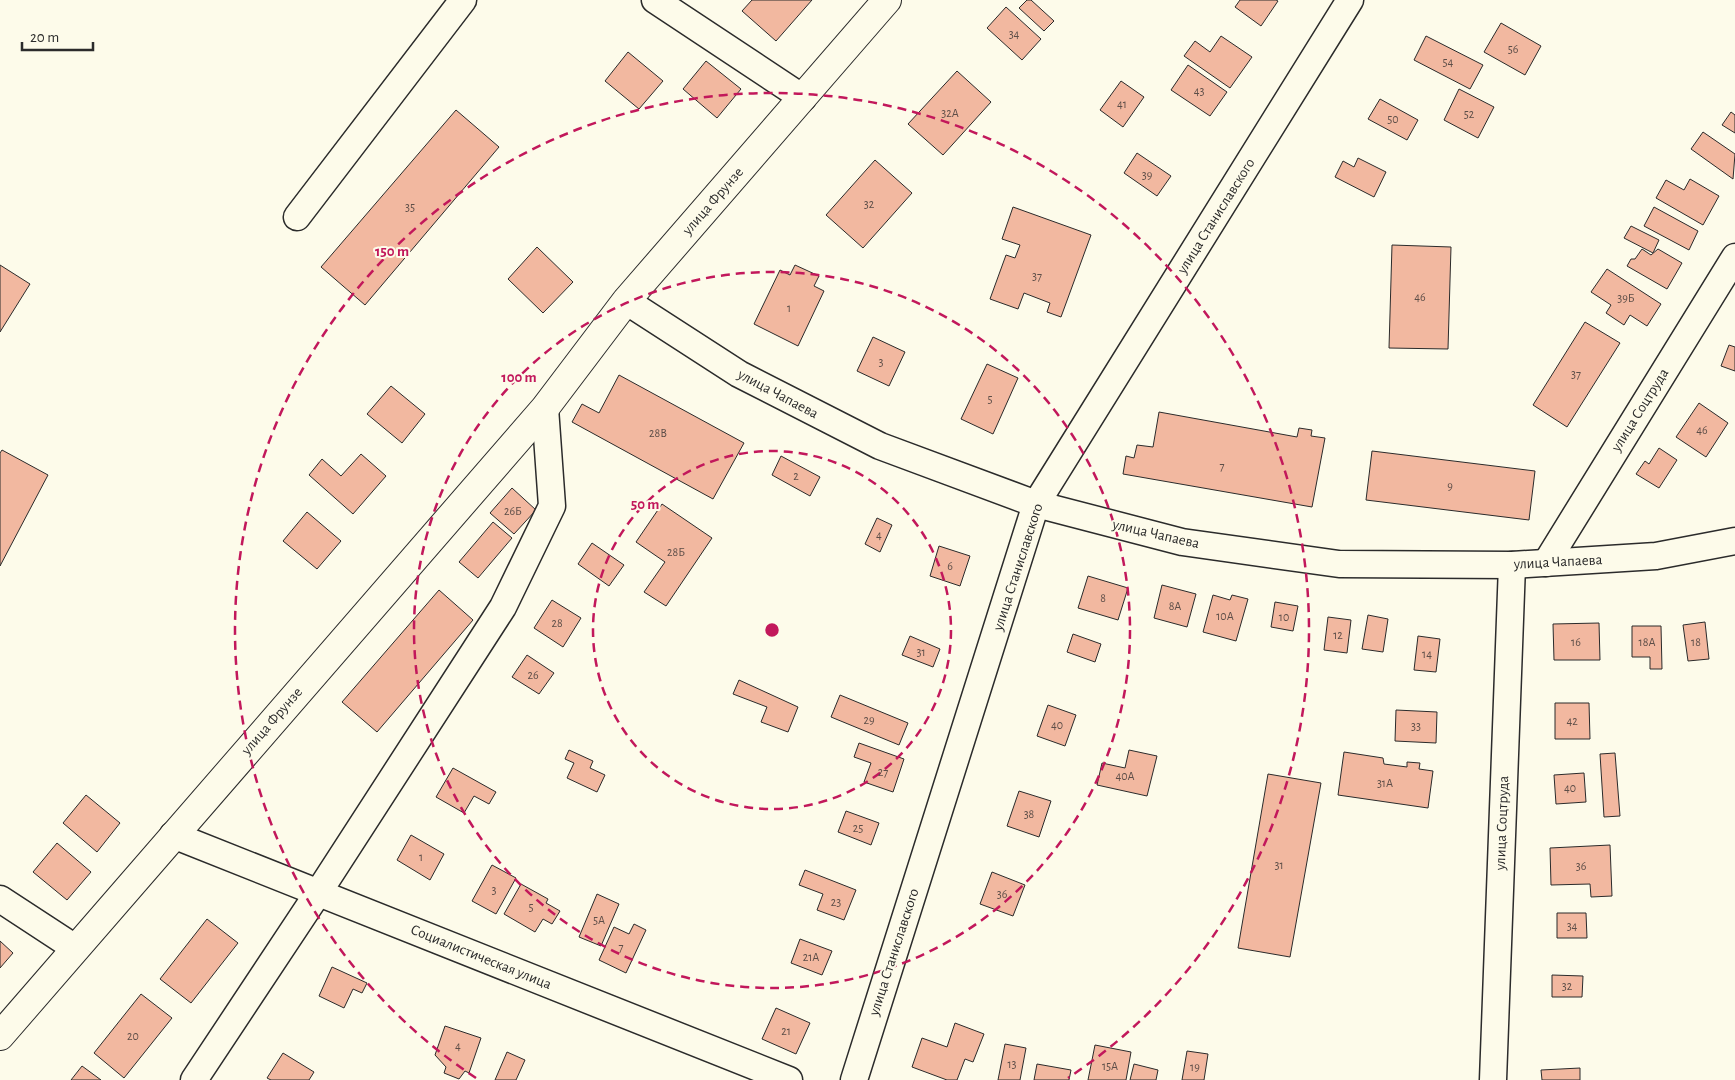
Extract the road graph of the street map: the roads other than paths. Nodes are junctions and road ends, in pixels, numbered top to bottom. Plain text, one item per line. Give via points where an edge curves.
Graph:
1 (463, 0) edge
2 (655, 0) edge
3 (887, 0) edge
4 (1350, 0) edge
5 (803, 98) junction
6 (297, 217) dead end
7 (1735, 257) edge
8 (626, 301) junction
9 (545, 408) junction
10 (1036, 504) junction
11 (1735, 541) edge
12 (1546, 563) junction
13 (1512, 565) junction
14 (173, 835) junction
15 (318, 893) junction
16 (0, 899) edge
17 (75, 948) junction
18 (0, 1036) edge
19 (194, 1080) edge
20 (789, 1080) edge
21 (854, 1080) edge
22 (1493, 1080) edge

1 - 6 street
2 - 5 street
3 - 5 main road, улица Фрунзе
4 - 10 street, улица Станиславского
5 - 8 main road, улица Фрунзе
7 - 12 street, улица Соцтруда
8 - 9 main road, улица Фрунзе
8 - 10 street, улица Чапаева via 739,374 880,446
9 - 14 main road, улица Фрунзе
9 - 15 street via 552,506 503,607
10 - 13 street, улица Чапаева via 1182,542 1339,564
10 - 21 street, улица Станиславского
11 - 12 street, улица Чапаева via 1656,556
12 - 13 street, улица Чапаева
13 - 22 street, улица Соцтруда
14 - 15 street, Социалистическая улица
14 - 17 main road, улица Фрунзе
15 - 19 street
15 - 20 street, Социалистическая улица
16 - 17 street
17 - 18 main road, улица Фрунзе

